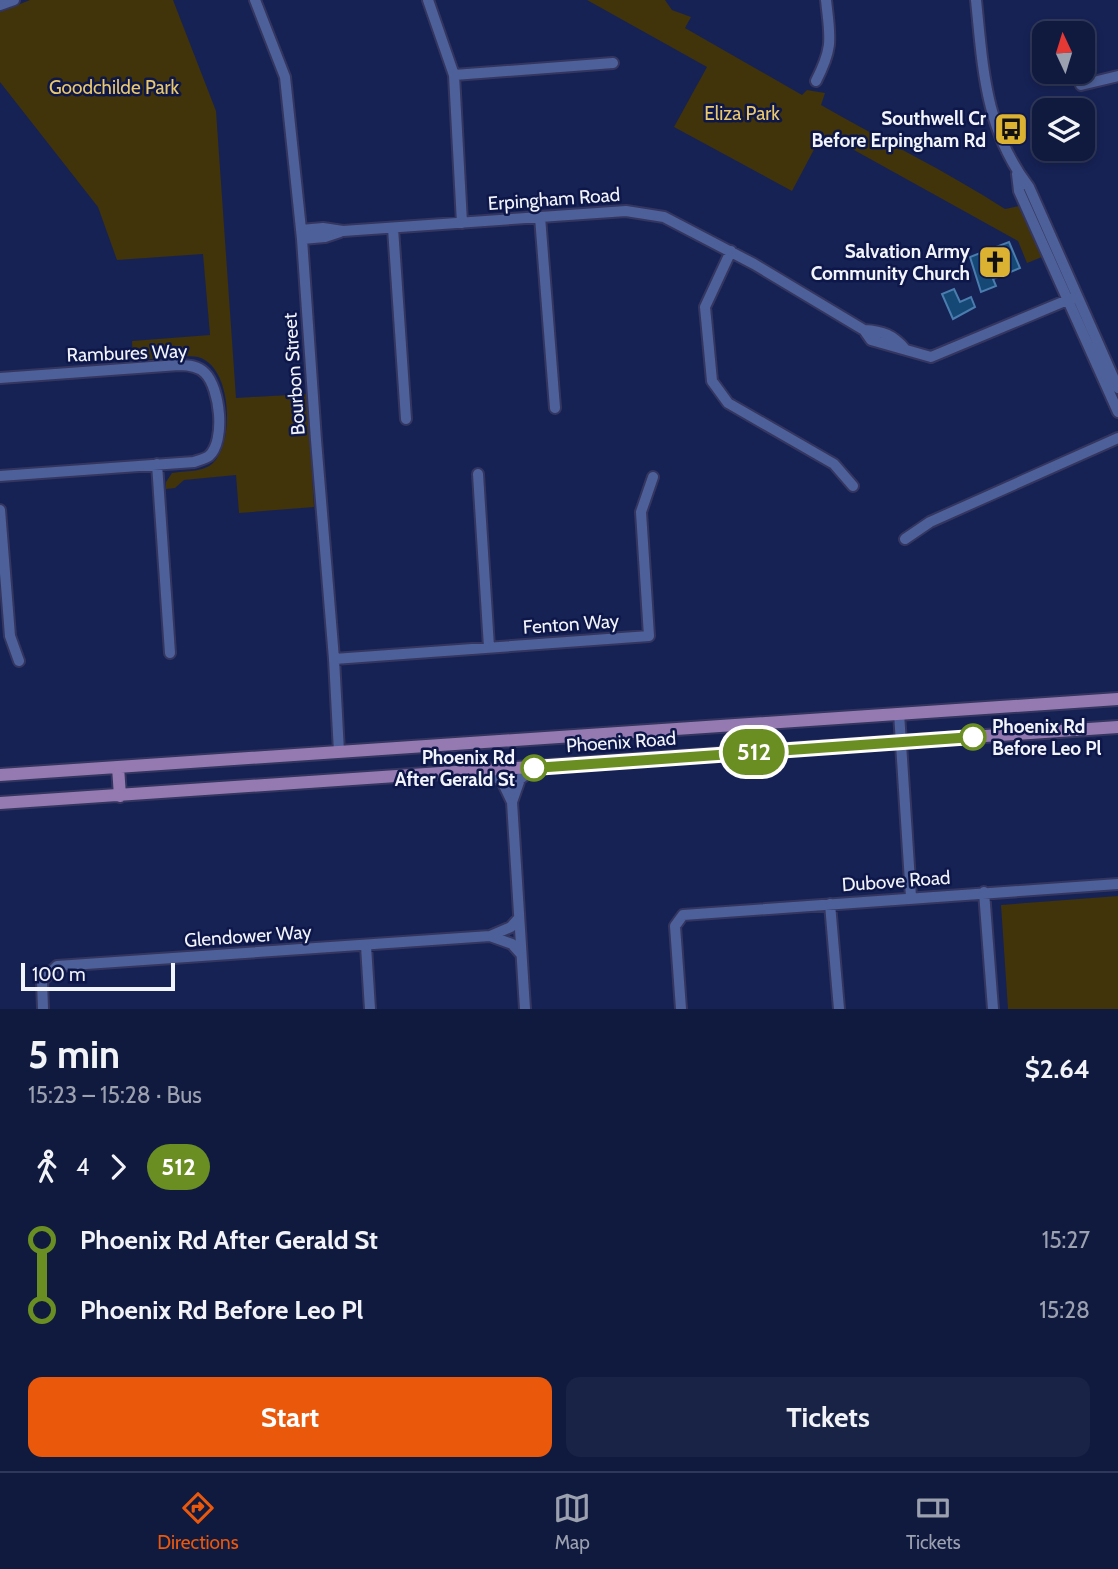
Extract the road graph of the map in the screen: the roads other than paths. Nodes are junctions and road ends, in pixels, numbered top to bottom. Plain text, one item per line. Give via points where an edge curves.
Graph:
1 (14, 0) edge
2 (255, 0) edge
3 (428, 0) edge
4 (826, 0) edge
5 (976, 0) edge
6 (1, 4) edge
7 (613, 63) dead end
8 (454, 75) junction
9 (1118, 76) edge
10 (816, 81) dead end
11 (1081, 85) dead end
12 (540, 217) junction
13 (462, 223) junction
14 (393, 228) junction
15 (302, 234) junction
16 (731, 251) junction
17 (1072, 298) junction
18 (0, 378) edge
19 (1118, 388) edge
20 (555, 408) dead end
21 (1118, 412) edge
22 (406, 419) dead end
23 (1118, 438) edge
24 (157, 464) junction
25 (478, 474) dead end
26 (0, 476) edge
27 (653, 477) dead end
28 (853, 486) dead end
29 (0, 510) edge
30 (905, 539) dead end
31 (489, 647) junction
32 (170, 653) dead end
33 (334, 659) junction
34 (19, 661) dead end
35 (1118, 699) edge
36 (899, 713) junction
37 (1118, 727) edge
38 (901, 742) junction
39 (339, 752) junction
40 (118, 767) junction
41 (534, 768) junction
42 (485, 771) junction
43 (0, 775) edge
44 (120, 796) junction
45 (512, 802) junction
46 (0, 803) edge
47 (1118, 884) edge
48 (984, 892) junction
49 (911, 897) junction
50 (830, 904) junction
51 (519, 918) junction
52 (490, 936) junction
53 (366, 946) junction
54 (522, 958) junction
55 (43, 1009) edge
56 (370, 1009) edge
57 (525, 1009) edge
58 (681, 1009) edge
59 (839, 1009) edge
60 (993, 1009) edge

1 - 6 street
2 - 15 street, Bourbon Street via 285,77
3 - 8 street
4 - 10 street via 831,45
5 - 17 street via 987,99 1017,171 1019,191
7 - 8 street
8 - 13 street
9 - 11 street
12 - 13 street, Erpingham Road
12 - 16 street, Erpingham Road via 626,211 664,216
12 - 20 street
13 - 14 street, Erpingham Road
14 - 15 street, Erpingham Road via 343,231 326,237
14 - 22 street
15 - 33 street, Bourbon Street
16 - 17 street, Erpingham Road via 864,330 882,331 905,349 931,357
16 - 28 street via 705,307 712,381 728,403 834,464
17 - 19 street
17 - 21 street
18 - 24 street, Rambures Way via 179,365 203,371 214,385 218,444 208,457 194,462
23 - 30 street via 930,522
24 - 26 street, Rambures Way
24 - 32 street
25 - 31 street
27 - 31 street, Fenton Way via 641,512 649,636
29 - 34 street via 10,636
31 - 33 street, Fenton Way
33 - 39 street, Bourbon Street
35 - 36 main road, Phoenix Road
36 - 38 street
36 - 39 main road, Phoenix Road
37 - 38 main road, Phoenix Road
38 - 41 main road, Phoenix Road
38 - 49 street
39 - 40 main road, Phoenix Road
40 - 43 main road, Phoenix Road
40 - 44 main road
41 - 42 main road, Phoenix Road
41 - 45 street via 520,779
42 - 44 main road, Phoenix Road
42 - 45 street via 502,780
44 - 46 main road, Phoenix Road
45 - 51 street
47 - 48 street, Dubove Road
48 - 49 street, Dubove Road
48 - 60 street
49 - 50 street, Dubove Road
50 - 58 street, Dubove Road via 683,915 675,926
50 - 59 street
51 - 52 street, Glendower Way
51 - 54 street
52 - 53 street, Glendower Way
52 - 54 street via 516,947
53 - 55 street, Glendower Way via 57,966 42,981
53 - 56 street
54 - 57 street

